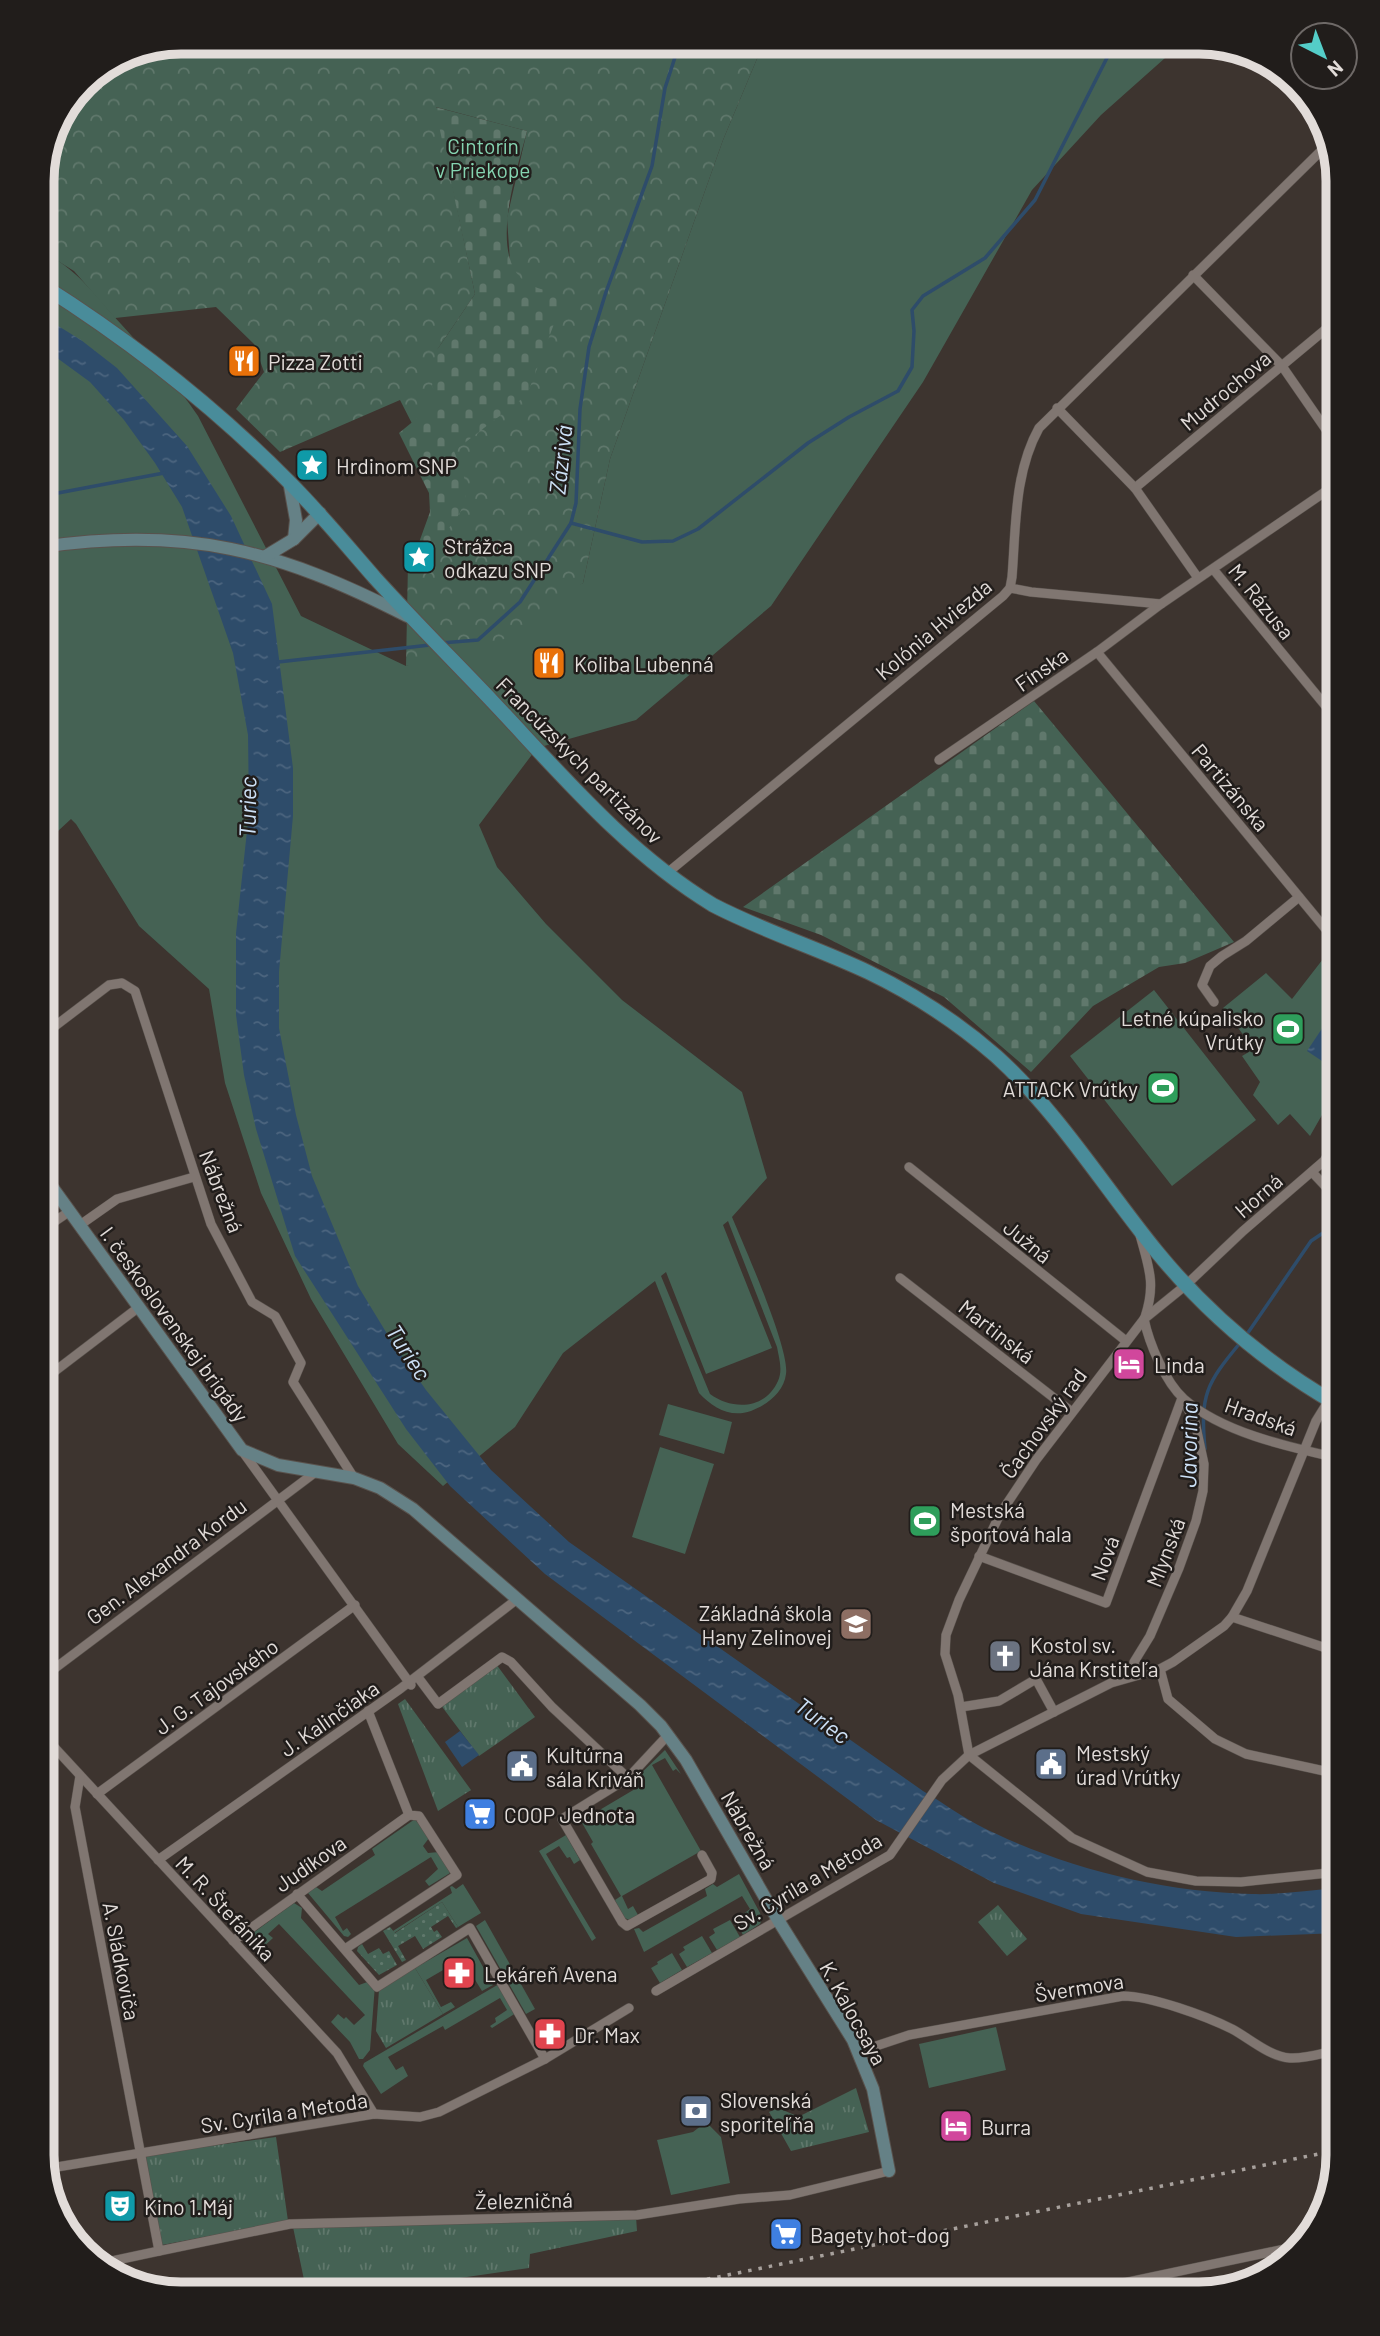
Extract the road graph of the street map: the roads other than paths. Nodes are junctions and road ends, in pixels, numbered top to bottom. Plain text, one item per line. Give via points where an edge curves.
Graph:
1 (1322, 150) edge
2 (1193, 275) junction
3 (55, 294) edge
4 (1326, 329) edge
5 (1282, 366) junction
6 (1057, 408) junction
7 (1326, 430) edge
8 (289, 481) junction
9 (1135, 488) junction
10 (1326, 491) edge
11 (320, 513) junction
12 (293, 539) junction
13 (55, 546) edge
14 (261, 555) junction
15 (1213, 569) junction
16 (1198, 578) junction
17 (1010, 587) junction
18 (1161, 604) junction
19 (413, 619) junction
20 (1097, 652) junction
21 (1326, 706) edge
22 (939, 760) dead end
23 (666, 874) junction
24 (1299, 897) junction
25 (1326, 930) edge
26 (1214, 1002) dead end
27 (55, 1026) edge
28 (1326, 1158) edge
29 (909, 1167) dead end
30 (1312, 1172) junction
31 (194, 1177) junction
32 (1326, 1187) edge
33 (54, 1190) edge
34 (70, 1211) junction
35 (54, 1222) edge
36 (80, 1225) junction
37 (1138, 1227) junction
38 (900, 1278) dead end
39 (1186, 1285) junction
40 (139, 1307) junction
41 (1144, 1318) junction
42 (1126, 1341) junction
43 (54, 1372) edge
44 (1182, 1398) junction
45 (1326, 1398) edge
46 (1326, 1410) edge
47 (1072, 1412) junction
48 (242, 1450) junction
49 (1305, 1450) junction
50 (1326, 1455) edge
51 (317, 1471) junction
52 (354, 1478) junction
53 (279, 1498) junction
54 (979, 1556) junction
55 (516, 1600) junction
56 (355, 1605) junction
57 (1232, 1617) junction
58 (1326, 1648) edge
59 (54, 1669) edge
60 (1160, 1670) junction
61 (1136, 1675) junction
62 (414, 1683) junction
63 (961, 1707) junction
64 (368, 1711) junction
65 (1054, 1712) junction
66 (668, 1735) junction
67 (54, 1747) edge
68 (969, 1755) junction
69 (1326, 1771) edge
70 (80, 1776) junction
71 (628, 1778) junction
72 (97, 1794) junction
73 (409, 1815) junction
74 (702, 1855) dead end
75 (158, 1860) junction
76 (1326, 1873) edge
77 (297, 1894) junction
78 (778, 1920) junction
79 (233, 1941) junction
80 (345, 1949) junction
81 (656, 1991) dead end
82 (629, 2008) dead end
83 (858, 2052) junction
84 (1326, 2053) edge
85 (545, 2059) junction
86 (374, 2114) junction
87 (140, 2152) junction
88 (56, 2167) edge
89 (889, 2171) joint
90 (1282, 2250) edge
91 (159, 2251) junction
92 (112, 2261) edge
93 (1129, 2282) edge

1 - 2 street, Kolónia Hviezda
2 - 5 street
2 - 6 street, Kolónia Hviezda
3 - 8 main road, Francúzskych partizánov via 149,357
4 - 5 street, Mudrochova
5 - 7 street
5 - 9 street, Mudrochova
6 - 9 street
6 - 17 street, Kolónia Hviezda via 1039,428 1025,456
8 - 11 main road, Francúzskych partizánov
8 - 12 street via 296,520
9 - 16 street
10 - 15 street, Fínska
11 - 12 street
11 - 19 main road, Francúzskych partizánov
12 - 14 street
13 - 14 street via 124,538 184,541
14 - 19 street via 333,580
15 - 16 street, Fínska
15 - 21 street, M. Rázusa
16 - 18 street, Fínska
17 - 18 street
17 - 23 street, Kolónia Hviezda
18 - 20 street, Fínska
19 - 23 main road, Francúzskych partizánov via 598,813
20 - 22 street, Fínska
20 - 24 street, Partizánska
23 - 37 main road, Francúzskych partizánov via 736,917 890,983 967,1033 1038,1100
24 - 25 street, Partizánska
24 - 26 street via 1210,966 1202,985
27 - 31 street, Nábrežná via 109,985 122,983 135,991
28 - 30 street, Horná
29 - 42 street, Južná
30 - 32 street
30 - 39 street, Horná
31 - 36 street via 117,1199
31 - 52 street, Nábrežná via 211,1224 252,1302 275,1316 301,1363 293,1382
33 - 34 street, I. československej brigády
34 - 35 street
34 - 36 street, I. československej brigády
36 - 40 street, I. československej brigády
37 - 39 main road, Francúzskych partizánov
37 - 41 street, Čachovský rad via 1152,1276
38 - 47 street, Martinská
39 - 41 street, Čachovský rad
39 - 45 main road, Francúzskych partizánov via 1257,1350
40 - 43 street
40 - 48 street, I. československej brigády
41 - 42 street, Čachovský rad
41 - 44 street, Hradská via 1155,1355
42 - 47 street, Čachovský rad
44 - 49 street, Hradská via 1225,1424
44 - 54 street, Nová via 1106,1603
44 - 61 street, Mlynská via 1195,1422 1204,1464 1203,1491 1179,1568 1134,1662
46 - 49 street via 1316,1421
47 - 54 street, Čachovský rad via 1014,1492
48 - 51 street, Nábrežná via 278,1465
48 - 53 street, I. československej brigády
49 - 50 street, Hradská
49 - 57 street
51 - 52 street, Nábrežná
51 - 53 street
52 - 55 street, Nábrežná via 413,1509
53 - 56 street, I. československej brigády
53 - 59 street, Gen. Alexandra Kordu
54 - 63 street, Čachovský rad via 946,1635 946,1654
55 - 62 street, J. Kalinčiaka
55 - 66 street, Nábrežná via 640,1705
56 - 62 street, I. československej brigády
56 - 72 street, J. G. Tajovského
57 - 58 street
57 - 60 street
60 - 61 street, Sv. Cyrila a Metoda
60 - 69 street via 1168,1699 1215,1740 1246,1754
61 - 65 street, Sv. Cyrila a Metoda
62 - 64 street, J. Kalinčiaka
62 - 71 street, I. československej brigády via 438,1704 502,1657
63 - 65 street via 999,1701 1036,1679
63 - 68 street, Čachovský rad
64 - 73 street
64 - 75 street, J. Kalinčiaka
65 - 68 street, Sv. Cyrila a Metoda
66 - 71 street
66 - 78 street, Nábrežná
67 - 70 street, M. R. Štefánika
68 - 76 street via 1072,1838 1147,1872 1196,1881 1241,1882
68 - 78 street, Sv. Cyrila a Metoda via 942,1780 890,1855
70 - 72 street, M. R. Štefánika
70 - 87 street, A. Sládkoviča via 75,1807
71 - 74 street via 562,1819 622,1922 630,1926 709,1881 712,1873
72 - 75 street, M. R. Štefánika
73 - 77 street, Judíkova
73 - 80 street via 419,1816 457,1875
75 - 79 street, M. R. Štefánika
77 - 79 street, Judíkova
77 - 80 street
78 - 81 street, Sv. Cyrila a Metoda
78 - 83 street, K. Kalocsaya
79 - 86 street, M. R. Štefánika via 337,2053
80 - 85 street via 377,1987 470,1928
82 - 85 street, Sv. Cyrila a Metoda
83 - 84 street, Švermova via 909,2035 1140,1996 1229,2028 1280,2057
83 - 89 street, K. Kalocsaya via 873,2089
85 - 86 street, Sv. Cyrila a Metoda via 439,2112 420,2117
86 - 87 street, Sv. Cyrila a Metoda
87 - 88 street, Sv. Cyrila a Metoda
87 - 91 street
89 - 91 street, Železničná via 790,2195 638,2215 290,2224
90 - 93 street
91 - 92 street, Železničná

